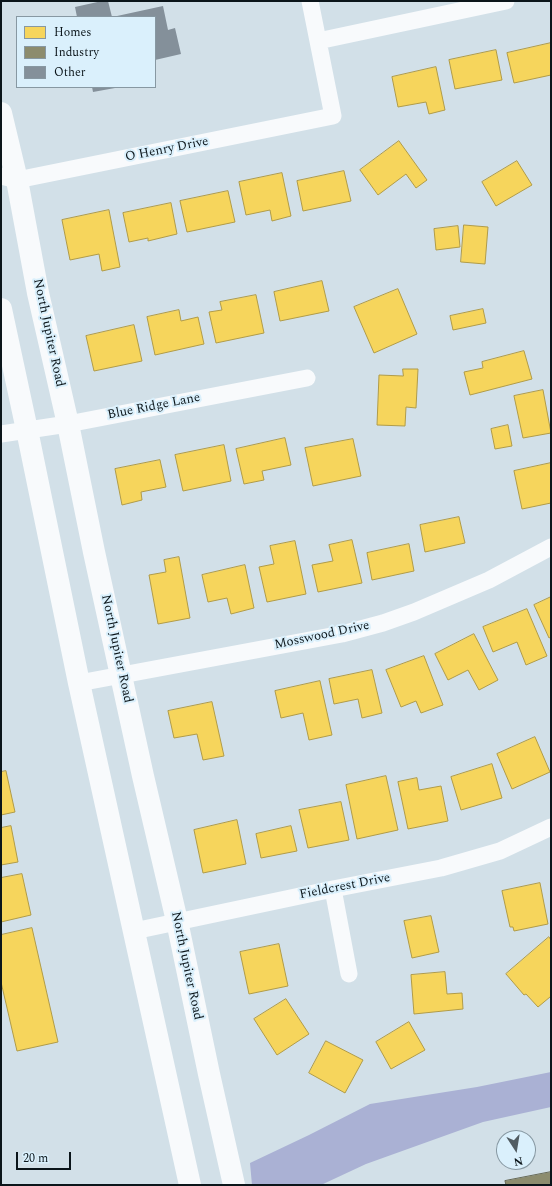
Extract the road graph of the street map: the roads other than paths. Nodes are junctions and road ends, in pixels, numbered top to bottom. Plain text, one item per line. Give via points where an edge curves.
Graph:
1 (310, 1) edge
2 (506, 1) edge
3 (318, 41) junction
4 (1, 113) edge
5 (9, 178) edge
6 (1, 309) edge
7 (307, 378) dead end
8 (68, 424) junction
9 (27, 430) junction
10 (1, 434) edge
11 (551, 547) edge
12 (121, 675) junction
13 (79, 683) junction
14 (551, 827) edge
15 (333, 890) junction
16 (177, 921) junction
17 (134, 931) junction
18 (349, 974) dead end
19 (190, 1185) edge
20 (234, 1185) edge

1 - 3 street
2 - 3 street
3 - 5 street, O Henry Drive via 333,116
4 - 5 main road, North Jupiter Road
5 - 8 main road, North Jupiter Road
6 - 9 main road
7 - 8 street, Blue Ridge Lane
8 - 9 street, Blue Ridge Lane
8 - 12 main road, North Jupiter Road
9 - 10 street, Blue Ridge Lane
9 - 13 main road
11 - 12 street, Mosswood Drive via 489,580 414,612 383,622 342,634
12 - 13 street, Mosswood Drive
12 - 16 main road, North Jupiter Road
13 - 17 main road
14 - 15 street, Fieldcrest Drive via 500,851 441,868
15 - 16 street, Fieldcrest Drive
15 - 18 street
16 - 17 street, Fieldcrest Drive
16 - 20 main road, North Jupiter Road
17 - 19 main road

